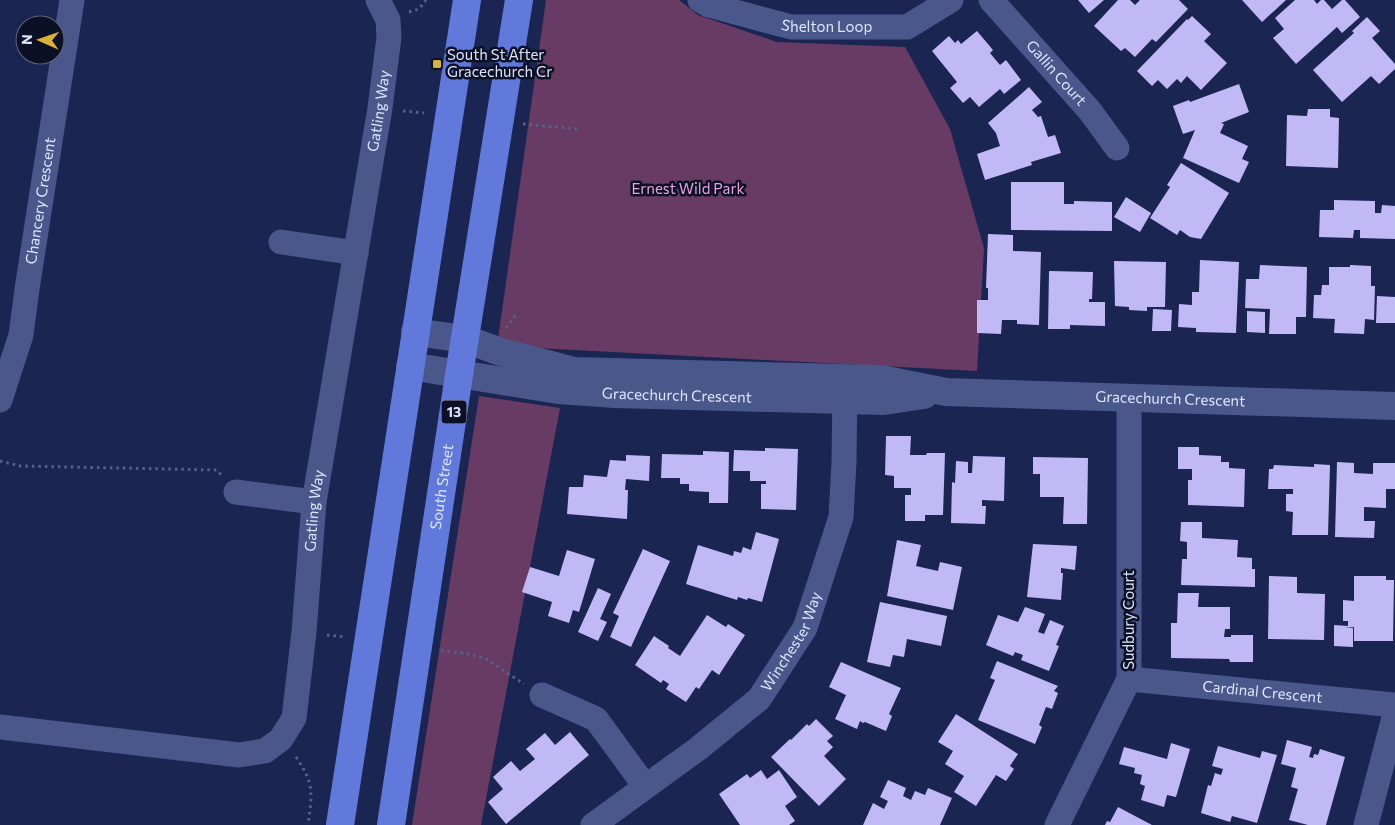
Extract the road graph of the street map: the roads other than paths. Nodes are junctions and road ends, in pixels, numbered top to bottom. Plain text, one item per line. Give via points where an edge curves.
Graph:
1 (72, 0) edge
2 (378, 0) edge
3 (467, 0) edge
4 (520, 0) edge
5 (700, 0) edge
6 (951, 0) edge
7 (991, 0) edge
8 (1117, 148) dead end
9 (281, 242) dead end
10 (356, 253) junction
11 (416, 332) junction
12 (465, 339) junction
13 (410, 366) junction
14 (460, 375) junction
15 (845, 389) junction
16 (1129, 398) junction
17 (0, 400) edge
18 (1395, 406) edge
19 (236, 492) road end
20 (314, 502) junction
21 (1128, 679) junction
22 (542, 695) dead end
23 (1395, 705) edge
24 (1395, 714) edge
25 (0, 727) edge
26 (645, 786) junction
27 (340, 825) edge
28 (392, 825) edge
29 (593, 825) edge
30 (1057, 825) edge
31 (1366, 825) edge

1 - 17 street, Chancery Crescent via 21,335
2 - 10 street, Gatling Way via 388,20 389,37
3 - 11 highway
4 - 12 highway, South Street / 13
5 - 6 street, Shelton Loop via 791,26 907,26
7 - 8 street, Gallin Court via 1090,111
9 - 10 street
10 - 20 street, Gatling Way
11 - 12 street, Gracechurch Crescent
11 - 13 highway
12 - 14 highway, South Street / 13
12 - 15 street, Gracechurch Crescent via 574,371
13 - 14 street, Gracechurch Crescent
13 - 27 highway
14 - 15 street, Gracechurch Crescent via 558,390 615,394
14 - 28 highway, South Street / 13
15 - 16 street, Gracechurch Crescent via 884,401 946,392
15 - 26 street, Winchester Way via 841,517 805,628 759,698 699,748
16 - 18 street, Gracechurch Crescent
16 - 21 street, Sudbury Court
19 - 20 street
20 - 25 street, Gatling Way via 294,718 281,739 265,751 239,755
21 - 23 street, Cardinal Crescent
21 - 30 street, Sudbury Court
22 - 26 street via 596,719
24 - 31 street
26 - 29 street, Winchester Way

